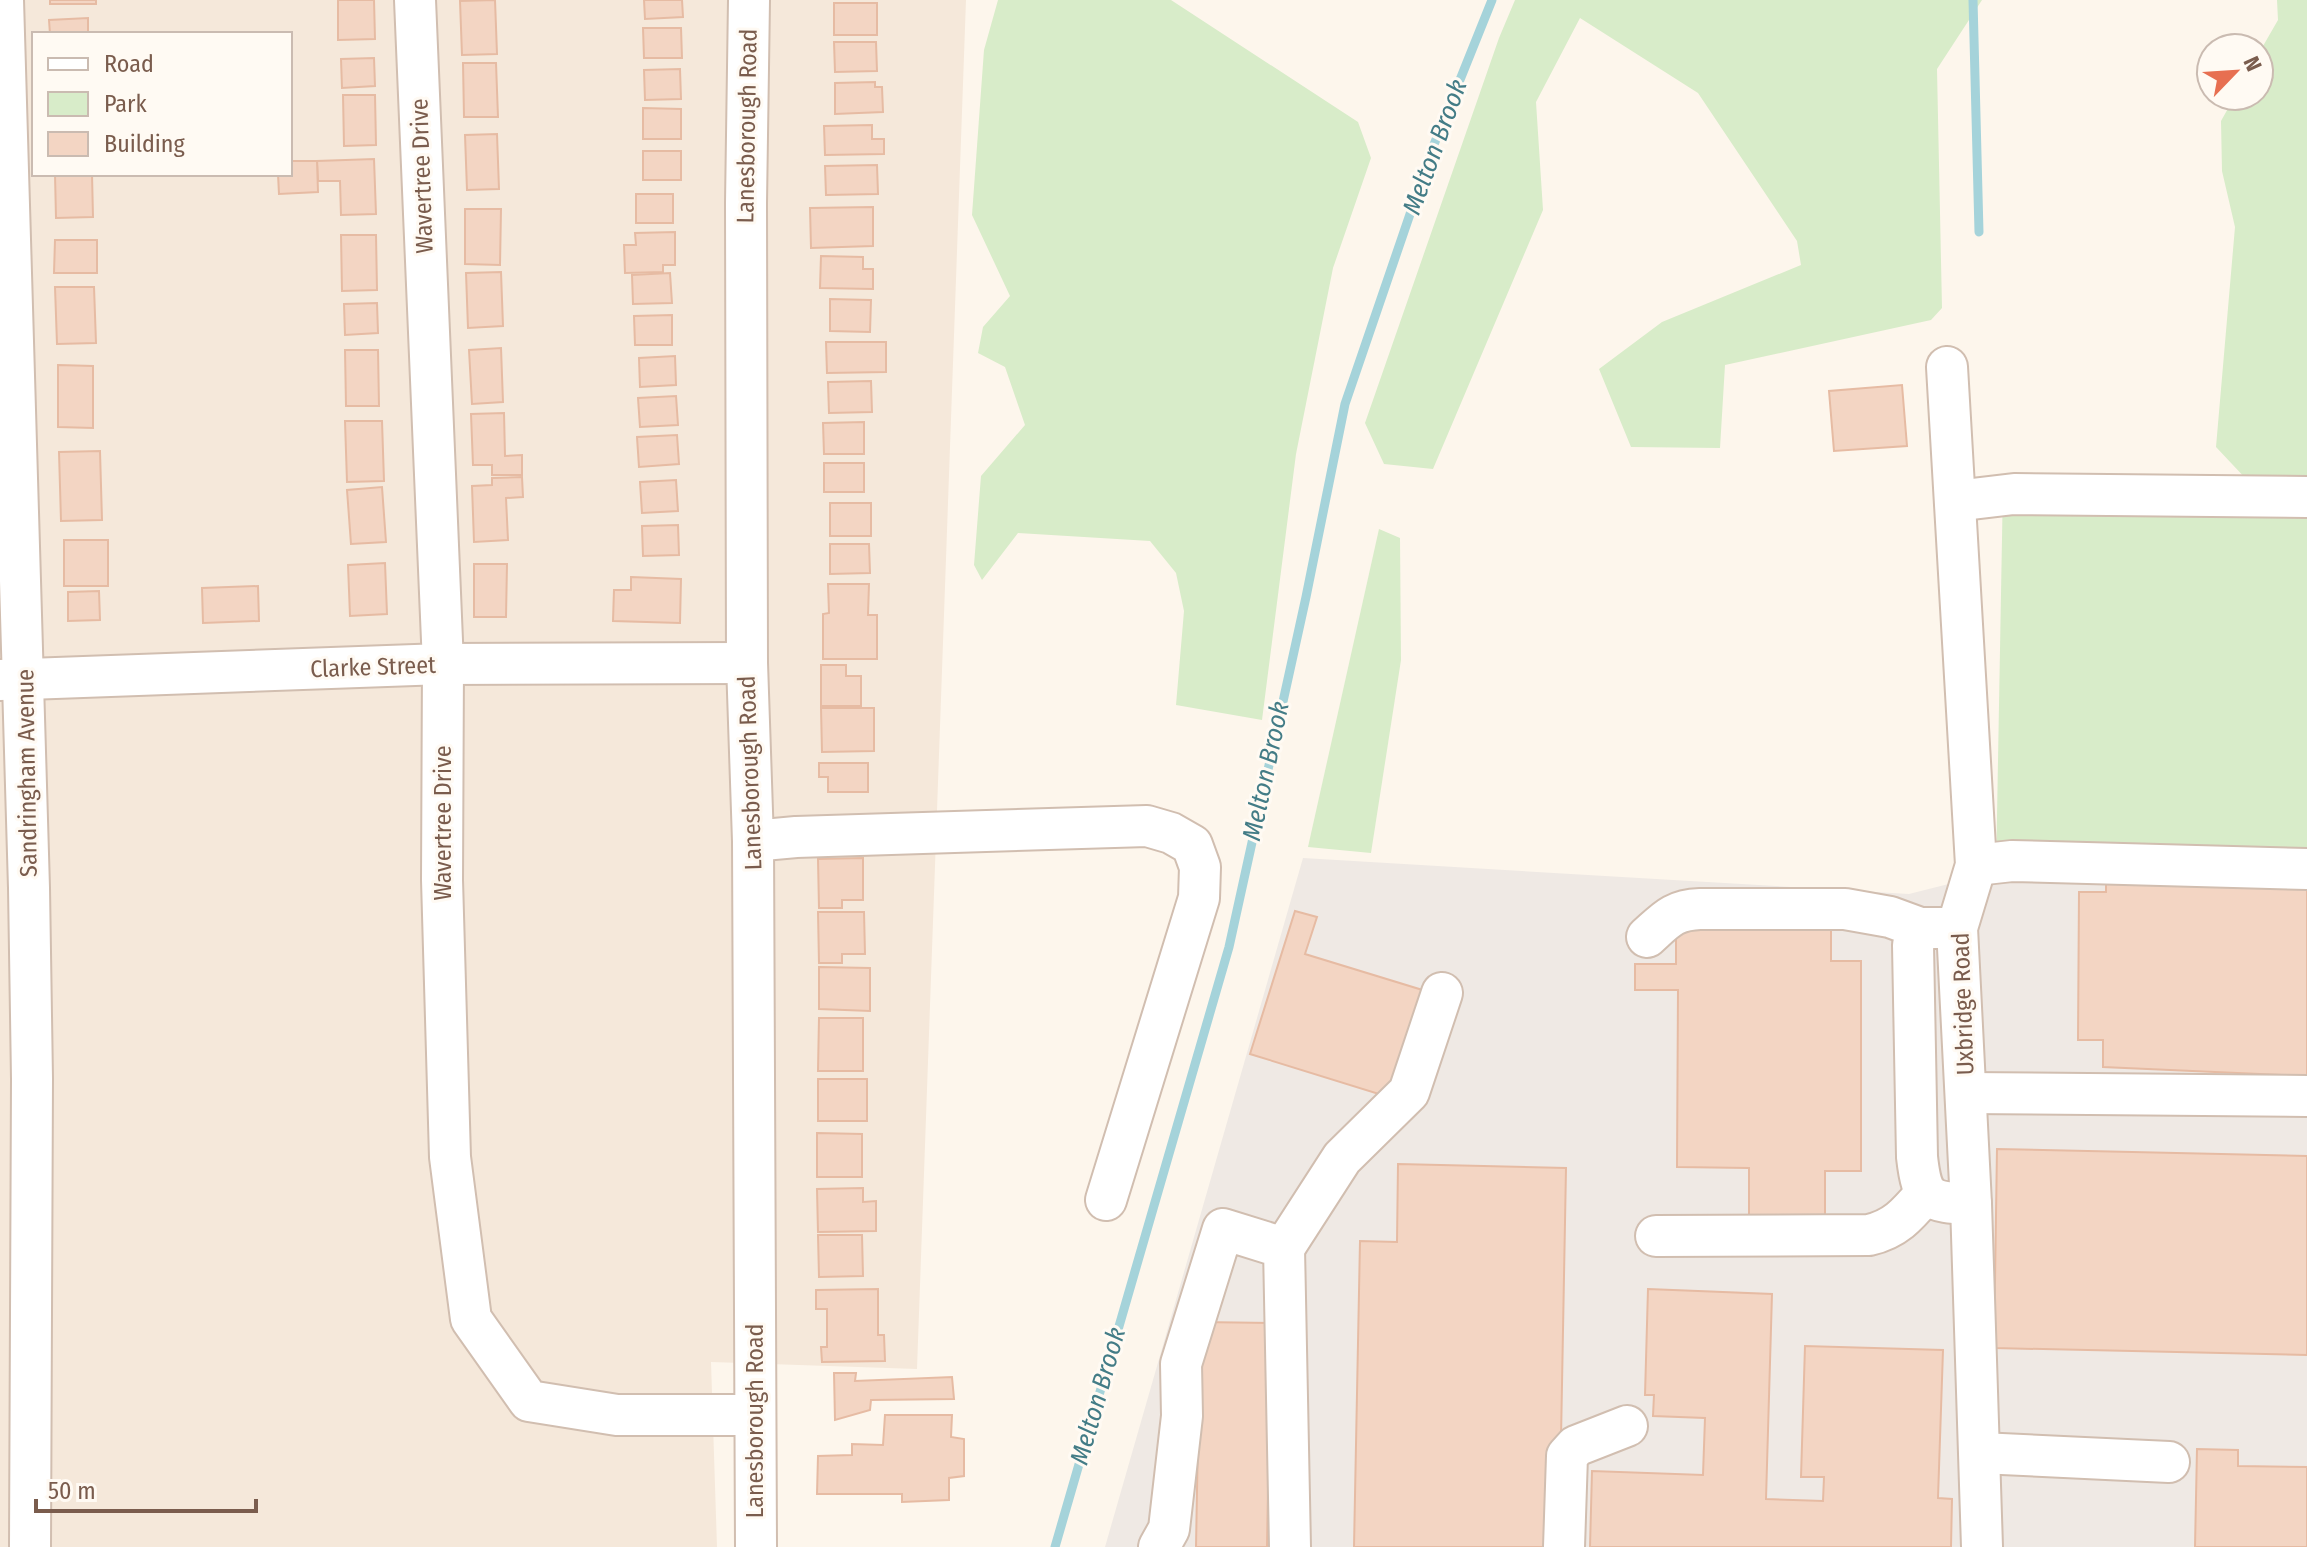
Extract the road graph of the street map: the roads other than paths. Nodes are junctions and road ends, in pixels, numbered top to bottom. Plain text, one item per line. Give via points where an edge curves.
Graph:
1 (3, 0) edge
2 (415, 0) edge
3 (749, 0) edge
4 (1947, 367) dead end
5 (2307, 497) edge
6 (1955, 501) junction
7 (747, 663) junction
8 (443, 664) junction
9 (12, 680) edge
10 (753, 841) junction
11 (1976, 865) junction
12 (2307, 869) edge
13 (1939, 928) junction
14 (1647, 937) dead end
15 (1442, 993) dead end
16 (1966, 1093) junction
17 (2307, 1096) edge
18 (1926, 1193) junction
19 (1106, 1200) dead end
20 (1971, 1204) junction
21 (1656, 1236) dead end
22 (1284, 1248) junction
23 (754, 1415) junction
24 (1627, 1426) dead end
25 (1980, 1453) junction
26 (2169, 1462) dead end
27 (30, 1547) edge
28 (756, 1547) edge
29 (1159, 1547) edge
30 (1290, 1547) edge
31 (1564, 1547) edge
32 (1982, 1547) edge

1 - 9 street, Sandringham Avenue
2 - 8 street, Wavertree Drive
3 - 7 street, Lanesborough Road
4 - 6 street, Uxbridge Road
5 - 6 street via 2014,494
6 - 11 street, Uxbridge Road
7 - 8 street, Clarke Street
7 - 10 street, Lanesborough Road
8 - 9 street, Clarke Street
8 - 23 street, Wavertree Drive via 442,880 450,1157 471,1319 529,1401 617,1415
9 - 27 street, Sandringham Avenue via 32,1079
10 - 19 street via 1147,826 1192,845 1200,867 1199,898
10 - 23 street, Lanesborough Road
11 - 12 street via 2012,861
11 - 13 street, Uxbridge Road
13 - 14 street via 1845,909 1691,909 1672,914
13 - 16 street, Uxbridge Road
13 - 18 street via 1913,945 1917,1157
15 - 22 street via 1409,1092 1342,1158
16 - 17 street
16 - 20 street, Uxbridge Road
18 - 20 street via 1939,1202
18 - 21 street via 1897,1225 1869,1235
20 - 25 street, Uxbridge Road
22 - 29 street via 1223,1229 1181,1364 1181,1430 1169,1529
22 - 30 street
23 - 28 street, Lanesborough Road
24 - 31 street via 1576,1446 1567,1456
25 - 26 street
25 - 32 street, Uxbridge Road

